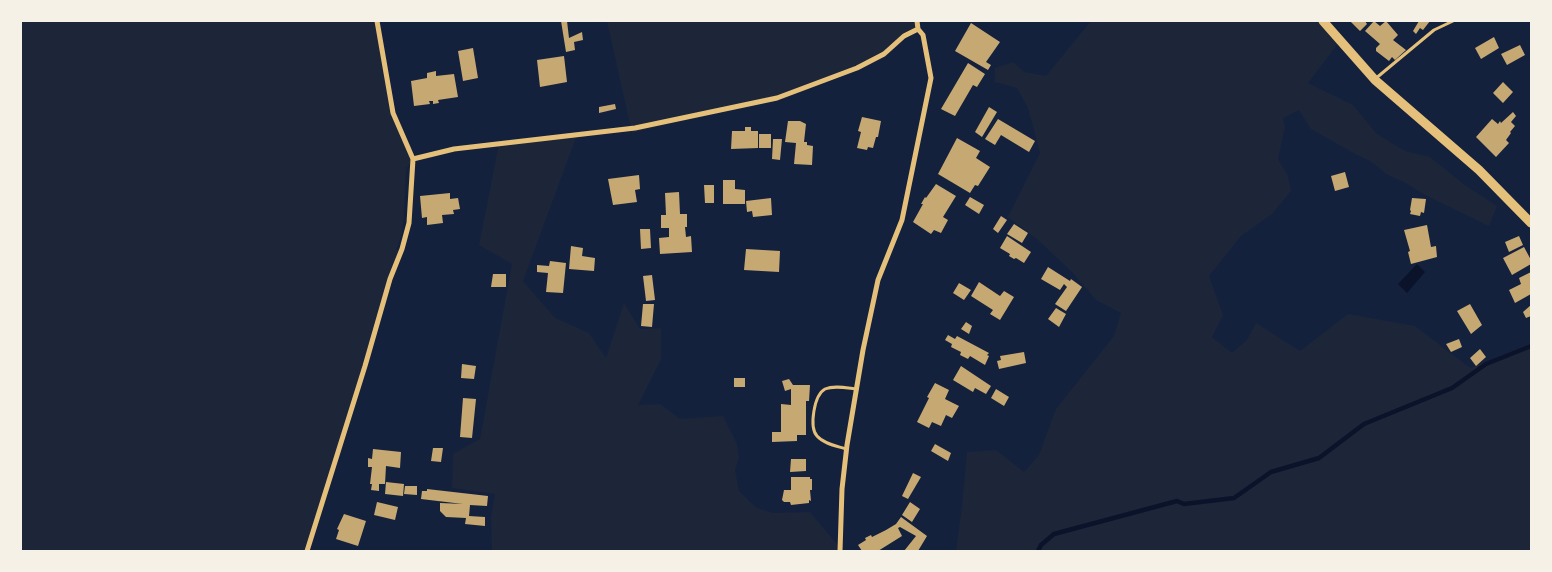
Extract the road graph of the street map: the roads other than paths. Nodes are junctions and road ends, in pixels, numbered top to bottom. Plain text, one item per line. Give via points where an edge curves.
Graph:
1 (377, 21) edge
2 (917, 21) edge
3 (1323, 21) edge
4 (1452, 21) edge
5 (918, 29) junction
6 (1375, 80) junction
7 (413, 159) junction
8 (1531, 223) edge
9 (857, 389) junction
10 (847, 449) junction
11 (307, 551) edge
12 (840, 551) edge

1 - 7 street via 393,113
2 - 5 street
3 - 6 street
4 - 6 lane via 1434,30
5 - 7 street via 904,36 884,54 857,68 777,98 635,128 454,149
5 - 9 street via 923,35 931,78 902,220 878,280
6 - 8 street via 1479,170
7 - 11 street via 411,203 402,249
9 - 10 street
9 - 10 lane via 823,390 818,395 814,414 818,438
10 - 12 street

